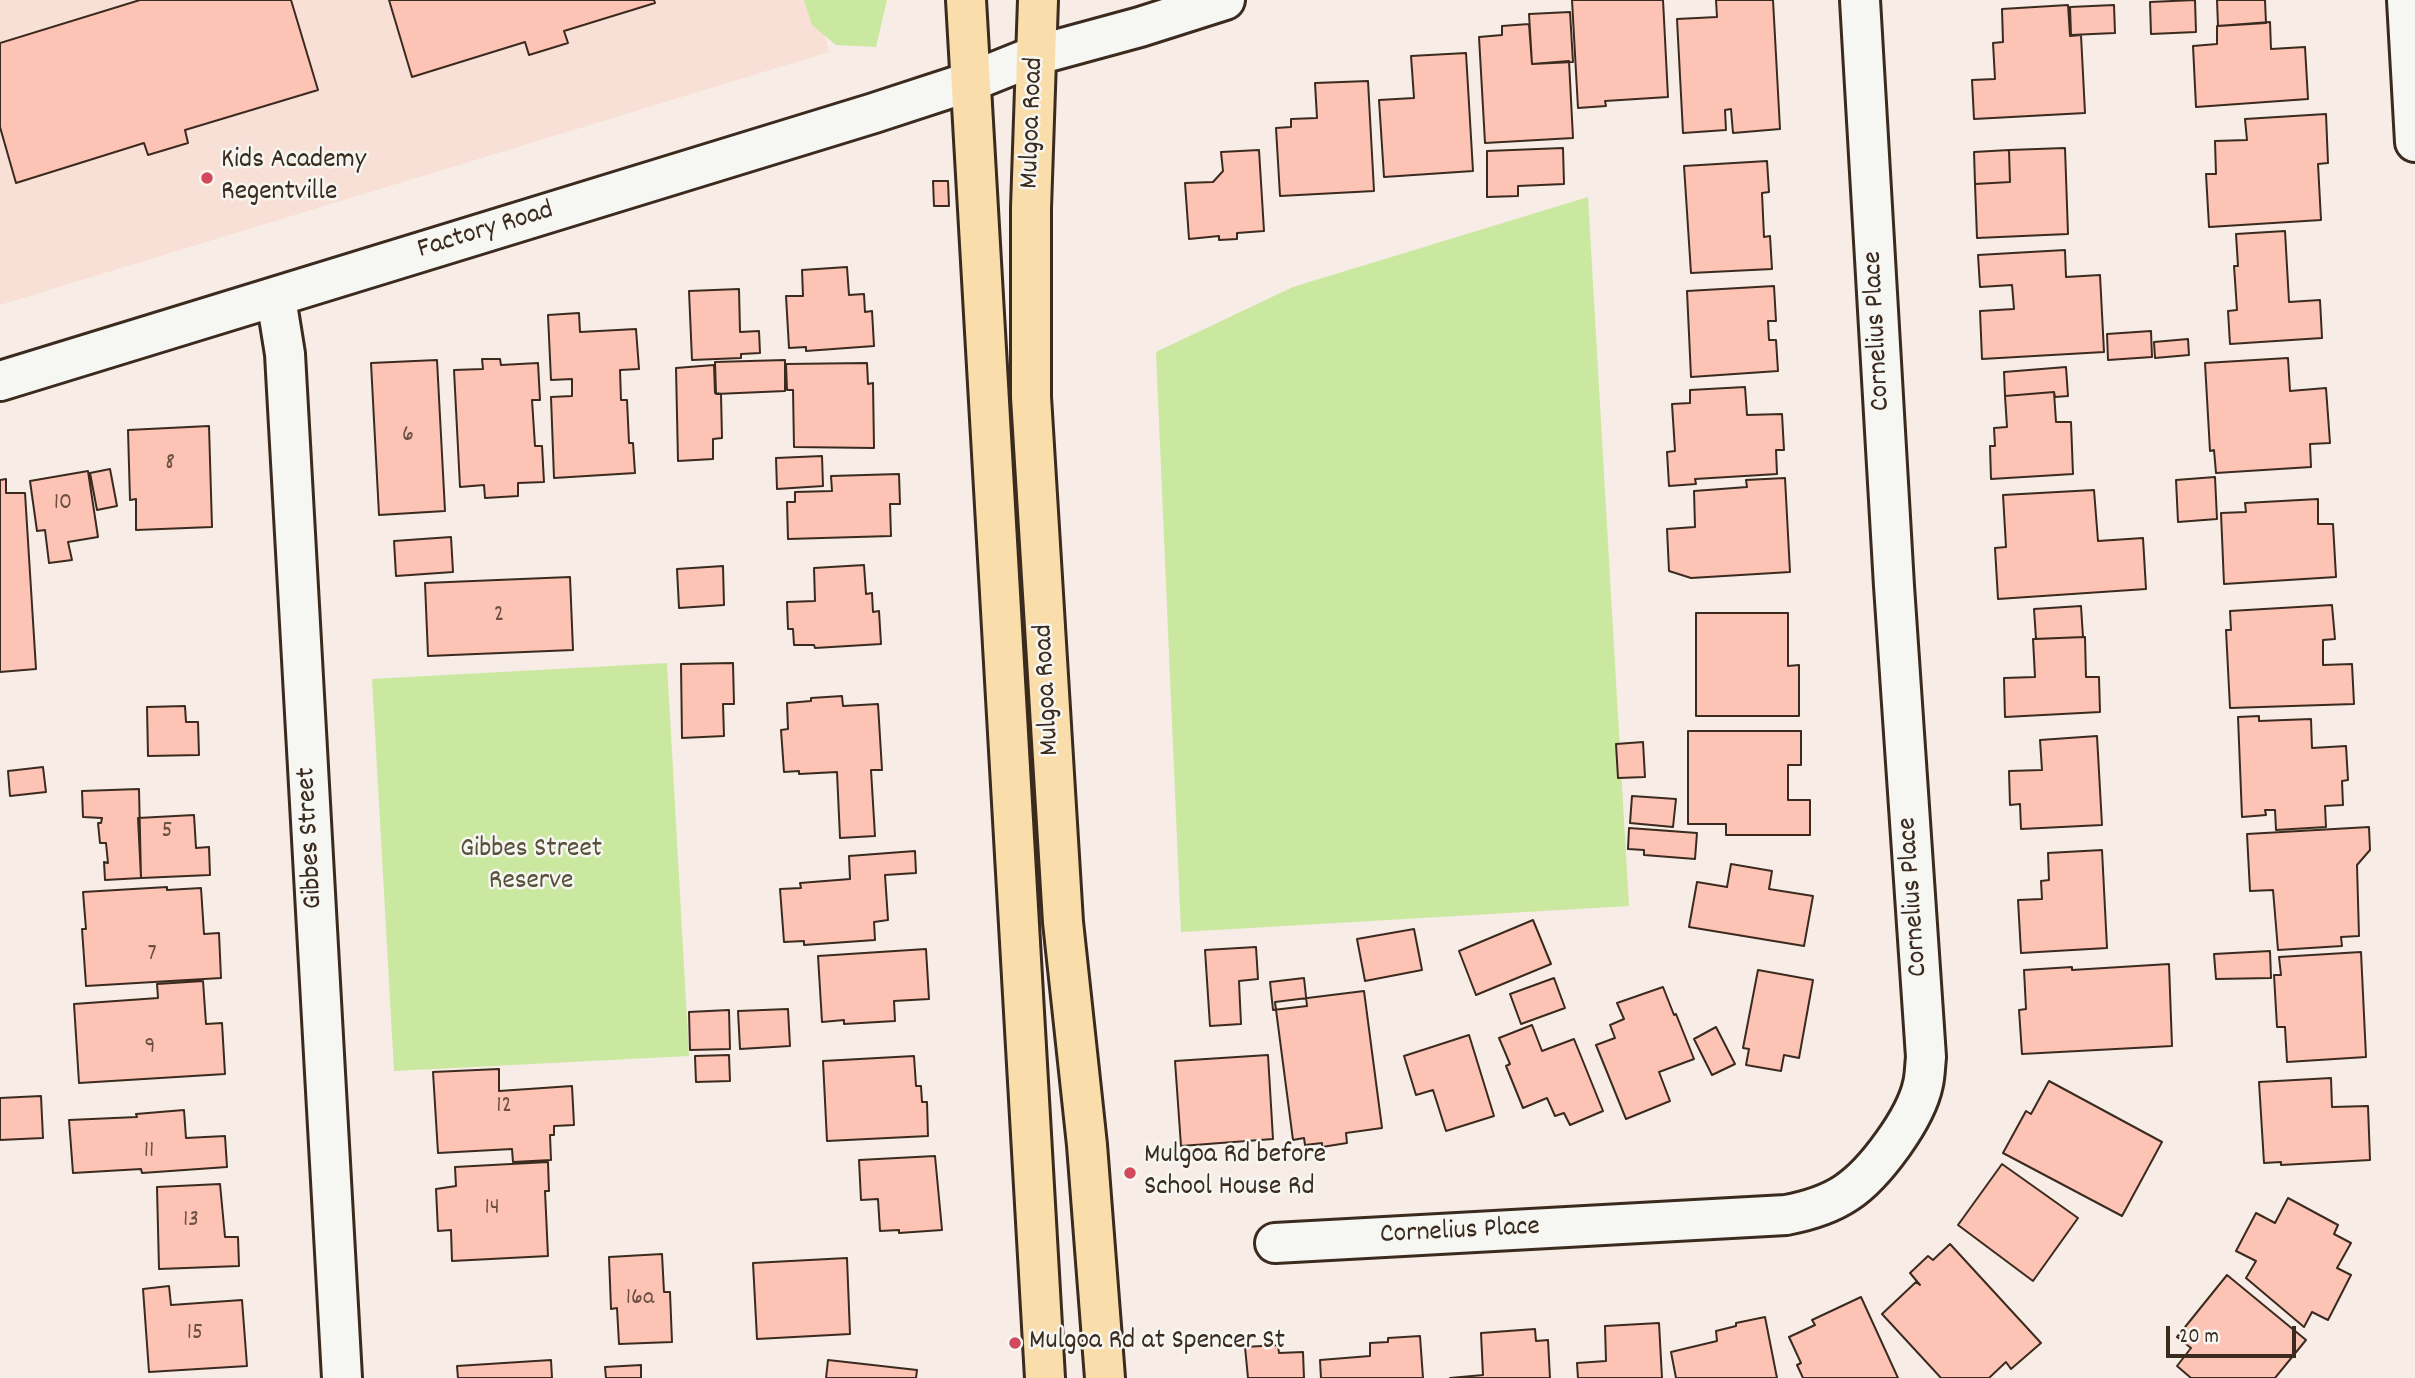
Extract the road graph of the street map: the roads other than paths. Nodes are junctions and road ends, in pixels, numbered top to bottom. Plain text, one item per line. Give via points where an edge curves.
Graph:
1 (965, 0) edge
2 (1038, 0) edge
3 (1225, 0) edge
4 (1860, 0) edge
5 (2407, 0) edge
6 (1037, 55) junction
7 (972, 81) junction
8 (2415, 142) edge
9 (276, 298) junction
10 (0, 381) edge
11 (1275, 1243) dead end
12 (342, 1378) edge
13 (1045, 1378) edge
14 (1105, 1378) edge

1 - 7 main road, Mulgoa Road
2 - 6 main road, Mulgoa Road
3 - 6 street, Factory Road
4 - 11 street, Cornelius Place via 1926,1057 1913,1114 1866,1176 1848,1192 1786,1215
5 - 8 street
6 - 7 street, Factory Road
6 - 14 main road, Mulgoa Road via 1031,208 1032,411 1063,922
7 - 9 street, Factory Road
7 - 13 main road, Mulgoa Road
9 - 10 street, Factory Road
9 - 12 street, Gibbes Street via 285,354

